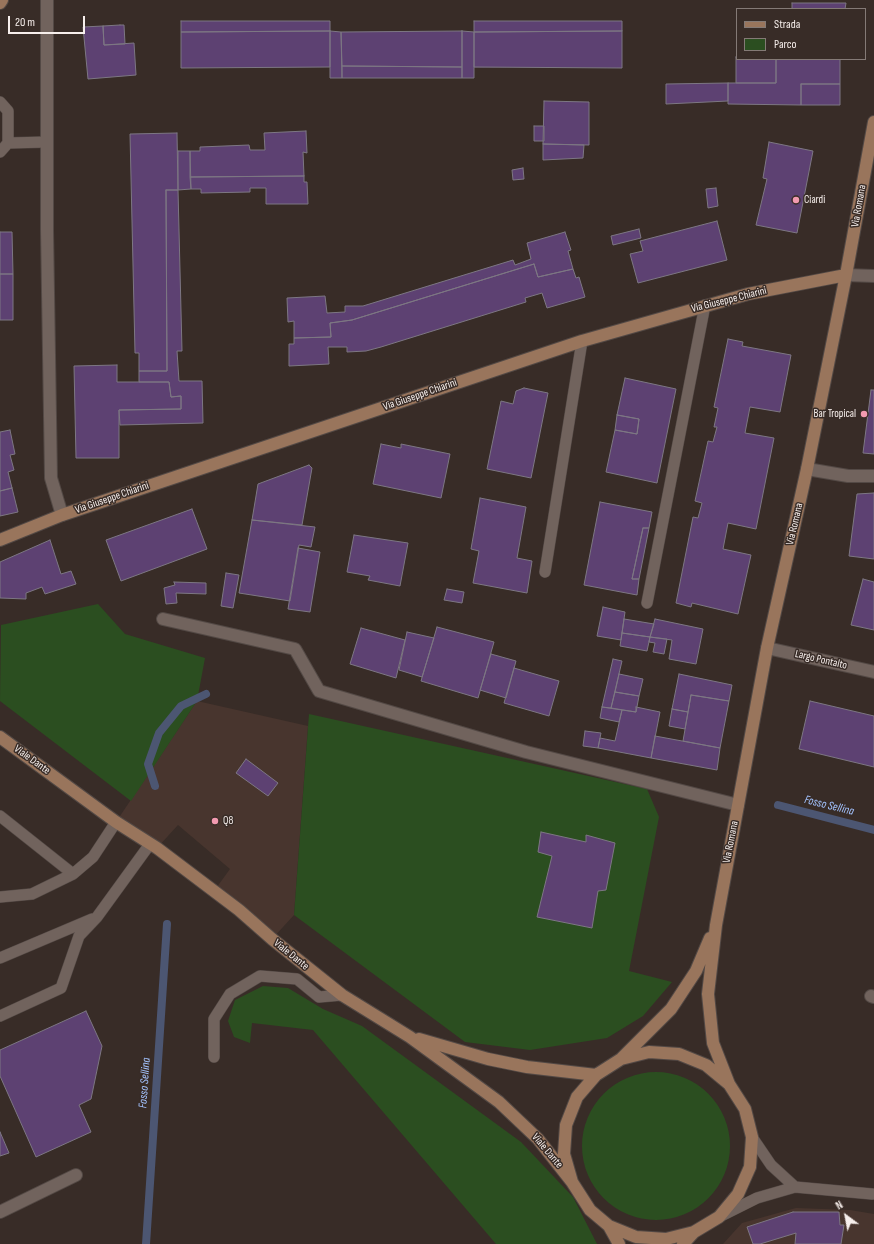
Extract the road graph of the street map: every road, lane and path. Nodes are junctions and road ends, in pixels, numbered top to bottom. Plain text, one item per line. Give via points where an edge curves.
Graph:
1 (2, 0) edge
2 (46, 0) edge
3 (0, 4) edge
4 (0, 102) edge
5 (874, 122) edge
6 (8, 142) junction
7 (47, 142) junction
8 (0, 152) edge
9 (846, 275) junction
10 (874, 276) edge
11 (705, 305) junction
12 (582, 341) junction
13 (807, 469) junction
14 (874, 476) edge
15 (62, 515) junction
16 (0, 540) edge
17 (545, 572) dead end
18 (647, 603) dead end
19 (163, 619) dead end
20 (767, 648) junction
21 (874, 672) edge
22 (0, 737) edge
23 (738, 805) junction
24 (0, 816) edge
25 (116, 822) junction
26 (150, 844) junction
27 (73, 874) junction
28 (0, 897) edge
29 (97, 917) junction
30 (716, 925) junction
31 (0, 958) edge
32 (342, 995) junction
33 (0, 1016) edge
34 (410, 1037) junction
35 (214, 1057) dead end
36 (621, 1059) junction
37 (596, 1075) junction
38 (729, 1084) junction
39 (752, 1137) junction
40 (76, 1175) dead end
41 (572, 1182) junction
42 (795, 1187) junction
43 (872, 1194) dead end
44 (0, 1212) edge
45 (719, 1217) junction
46 (609, 1226) junction
47 (694, 1232) junction
48 (619, 1244) edge
49 (683, 1244) edge

1 - 3 street
2 - 7 street
4 - 6 lane via 8,111
5 - 9 street, Via Romana
6 - 7 lane
6 - 8 lane
7 - 15 street via 51,478
9 - 10 street
9 - 11 street, Via Giuseppe Chiarini
9 - 13 street, Via Romana
11 - 12 street, Via Giuseppe Chiarini
11 - 18 lane
12 - 15 street, Via Giuseppe Chiarini
12 - 17 lane
13 - 14 street via 848,476
13 - 20 street, Via Romana
15 - 16 street, Via Giuseppe Chiarini
19 - 23 street via 295,649 319,692 526,752
20 - 21 street, Largo Pontalto
20 - 23 street, Via Romana
22 - 25 street, Viale Dante
23 - 30 street, Via Romana
24 - 27 lane
25 - 26 street, Viale Dante
25 - 27 lane via 93,857
26 - 29 lane
26 - 32 street, Viale Dante via 239,910
27 - 28 lane via 32,894
29 - 31 lane
29 - 33 lane via 79,936 61,988
30 - 36 street via 696,971 670,1009
30 - 38 street via 708,994 713,1043
32 - 34 street, Viale Dante
32 - 35 lane via 319,997 297,979 260,976 230,994 214,1019
34 - 37 street via 527,1067
34 - 41 street, Viale Dante via 499,1102 538,1139
36 - 37 street
36 - 38 street via 649,1052 679,1054 706,1065
37 - 41 street via 577,1097 566,1125 564,1154
38 - 39 street via 745,1108
39 - 42 lane via 771,1165
39 - 45 street via 750,1167 738,1194
40 - 44 street
41 - 46 street via 590,1210
42 - 43 lane
42 - 45 lane via 757,1198
45 - 47 street
46 - 47 street via 636,1237 666,1239
46 - 48 street
47 - 49 street

